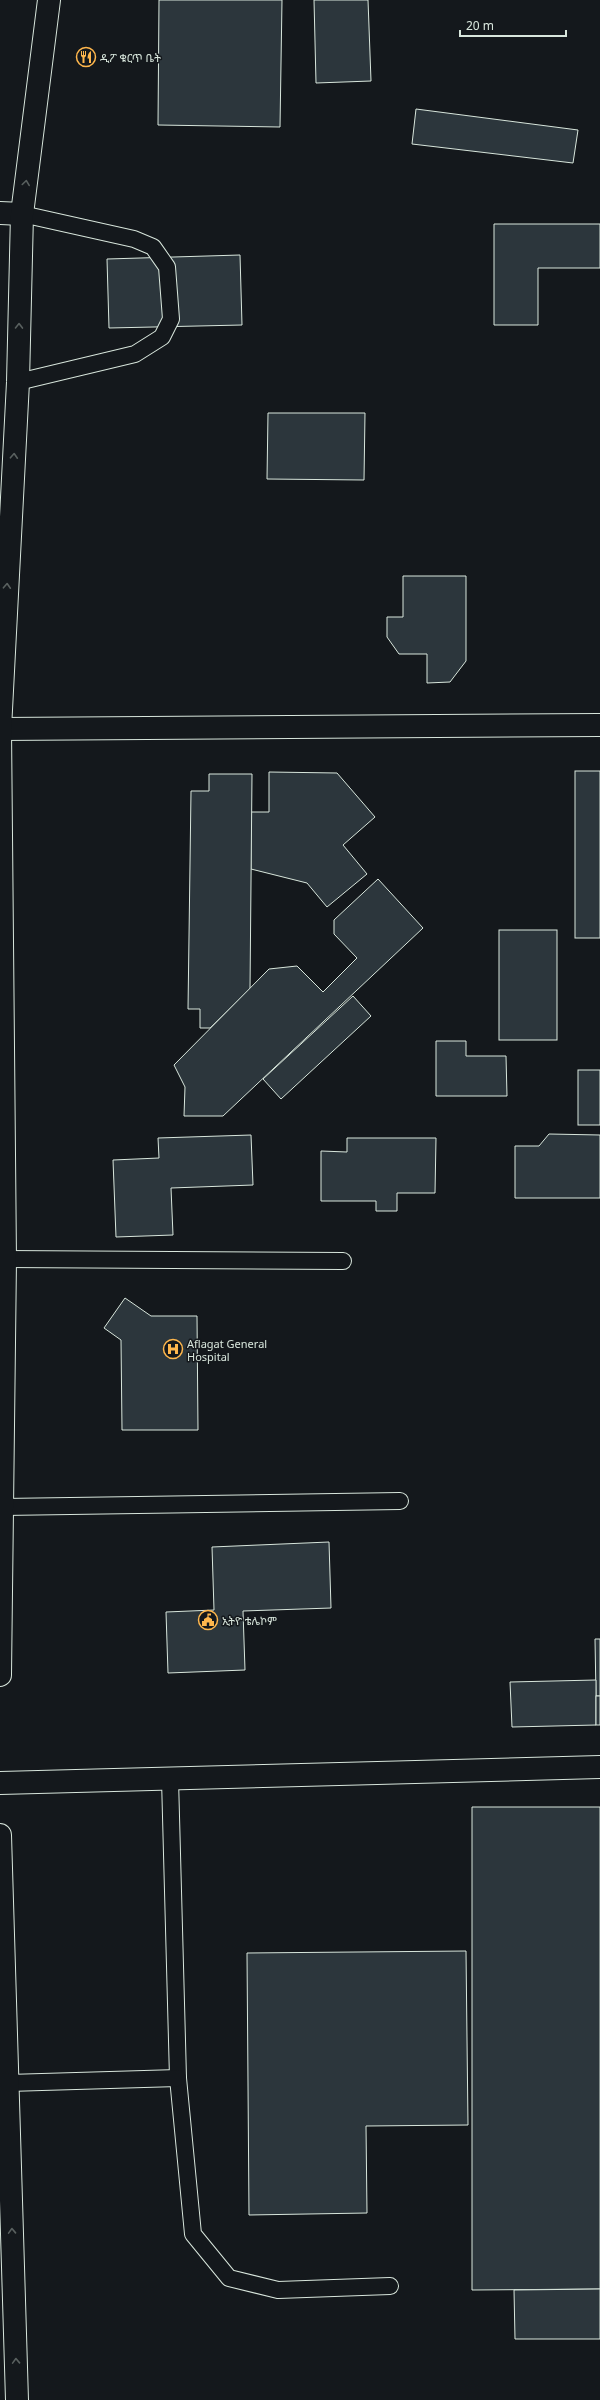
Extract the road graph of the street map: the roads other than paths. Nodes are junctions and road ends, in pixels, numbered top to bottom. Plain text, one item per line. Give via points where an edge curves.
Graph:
1 (49, 0) edge
2 (0, 214) edge
3 (22, 214) junction
4 (18, 382) junction
5 (600, 725) edge
6 (0, 729) edge
7 (3, 1203) edge
8 (5, 1259) junction
9 (343, 1261) dead end
10 (400, 1502) dead end
11 (2, 1507) junction
12 (0, 1675) edge
13 (600, 1767) edge
14 (170, 1779) junction
15 (0, 1784) edge
16 (0, 1835) edge
17 (178, 2078) junction
18 (8, 2083) junction
19 (390, 2286) dead end
20 (17, 2400) edge

3 -> 1 main road
2 - 3 main road
4 -> 3 main road
3 - 4 lane via 134,239 153,247 167,267 171,320 162,337 135,354
6 -> 4 main road
5 - 6 main road
6 - 7 main road
7 - 8 main road
8 - 9 lane
8 - 11 main road
10 - 11 lane
11 - 12 main road
13 - 14 main road
14 - 15 main road
14 - 17 lane
16 - 18 main road
17 - 18 lane
17 - 19 lane via 193,2234 229,2278 278,2290
20 -> 18 main road

